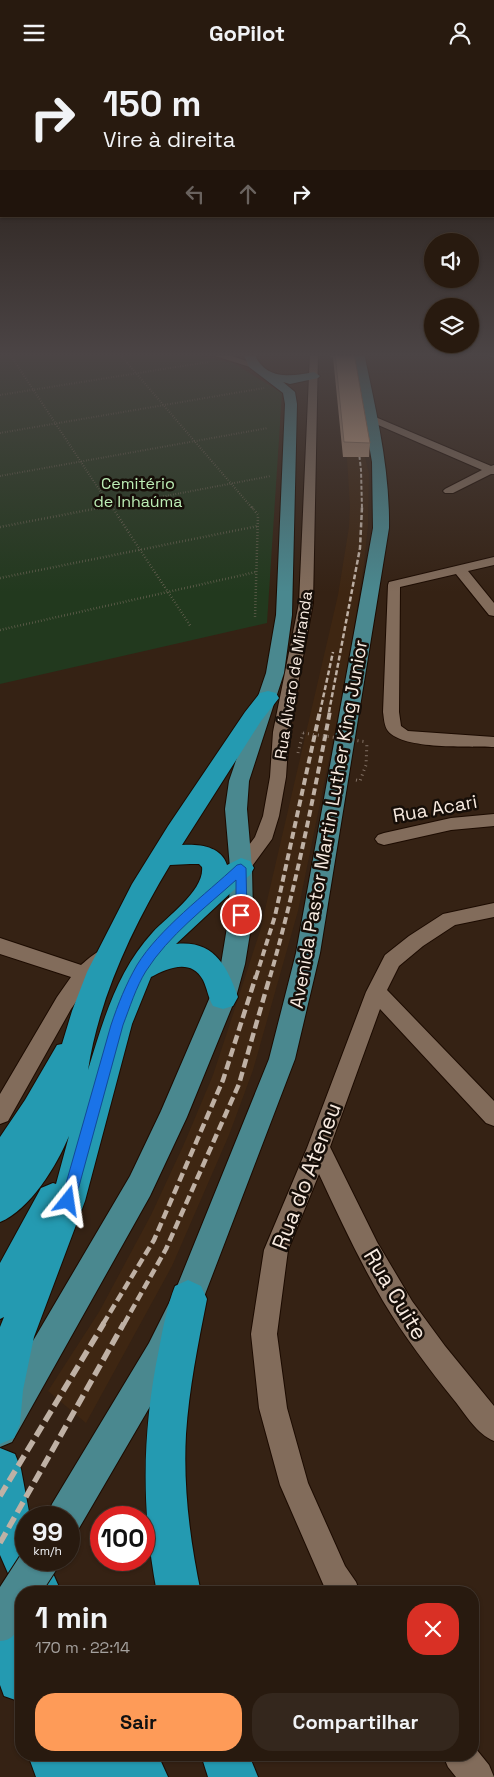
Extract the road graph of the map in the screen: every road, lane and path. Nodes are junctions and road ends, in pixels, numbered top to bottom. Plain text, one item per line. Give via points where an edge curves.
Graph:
1 (62, 433) edge
2 (187, 433) edge
3 (237, 433) edge
4 (290, 433) edge
5 (312, 433) edge
6 (375, 433) edge
7 (406, 433) edge
8 (194, 441) junction
9 (81, 461) junction
10 (493, 470) edge
11 (0, 475) edge
12 (271, 475) dead end
13 (231, 484) junction
14 (449, 491) dead end
15 (111, 506) junction
16 (258, 525) junction
17 (0, 527) edge
18 (141, 551) junction
19 (494, 561) edge
20 (460, 570) junction
21 (256, 573) junction
22 (0, 578) edge
23 (168, 592) junction
24 (494, 612) edge
25 (255, 617) dead end
26 (191, 627) dead end
27 (0, 630) edge
28 (268, 698) junction
29 (302, 733) dead end
30 (494, 742) edge
31 (360, 781) dead end
32 (494, 821) edge
33 (384, 839) dead end
34 (163, 857) junction
35 (241, 868) junction
36 (196, 908) junction
37 (494, 910) edge
38 (0, 946) edge
39 (111, 952) junction
40 (142, 968) junction
41 (84, 974) junction
42 (376, 993) junction
43 (223, 997) junction
44 (80, 1031) junction
45 (0, 1114) edge
46 (494, 1116) edge
47 (89, 1127) junction
48 (318, 1148) junction
49 (0, 1164) edge
50 (0, 1205) edge
51 (188, 1299) junction
52 (0, 1300) edge
53 (0, 1424) edge
54 (494, 1427) edge
55 (0, 1430) edge
56 (0, 1469) edge
57 (72, 1506) edge
58 (33, 1571) edge
59 (23, 1586) edge
60 (37, 1586) edge
61 (178, 1586) edge
62 (340, 1586) edge
63 (15, 1599) edge
64 (0, 1600) edge
65 (15, 1620) edge
66 (0, 1622) edge
67 (0, 1628) edge
68 (15, 1664) edge
69 (54, 1761) edge
70 (98, 1761) edge
71 (134, 1761) edge
72 (228, 1761) edge
73 (465, 1761) edge
74 (61, 1777) edge
75 (106, 1777) edge
76 (143, 1777) edge
77 (233, 1777) edge
78 (477, 1777) edge

1 - 9 path
2 - 8 path
3 - 8 path
4 - 28 main road via 284,615
5 - 35 street, Rua Álvaro de Miranda via 306,603 281,732 278,777 263,839
6 - 51 main road, Avenida Pastor Martin Luther King Junior via 382,479 382,528 308,953 282,1059
7 - 10 street
8 - 9 path
8 - 13 path
9 - 11 path
9 - 15 path
10 - 14 street
12 - 13 path
13 - 15 path
13 - 16 path via 258,515
15 - 17 path
15 - 18 path
16 - 18 path
16 - 21 path
18 - 22 path
18 - 23 path
19 - 20 street
20 - 24 street
20 - 30 street via 394,585 391,712 394,728 415,738
21 - 23 path
21 - 25 path
23 - 26 path
23 - 27 path
28 - 34 highway
28 - 35 main road via 239,781 236,809
29 - 31 path, bridge via 368,742 366,765
32 - 33 street, Rua Acari via 451,824
34 - 36 highway via 191,853 212,860 215,866 213,881
34 - 39 highway
35 - 36 highway
35 - 43 main road via 238,939
36 - 40 highway via 164,939
37 - 42 street, Rua do Ateneu via 450,919 416,941 392,961
38 - 41 street
39 - 41 street
39 - 44 highway
40 - 43 highway via 168,956 194,957 213,969
40 - 47 highway via 117,1025
41 - 45 street
42 - 46 street
42 - 48 street, Rua do Ateneu
43 - 55 main road via 174,1117 140,1186
44 - 49 highway via 42,1103
44 - 50 highway via 66,1102 54,1135 36,1164
47 - 52 highway
47 - 53 highway via 68,1201 15,1337 2,1390
48 - 54 street, Rua Cuite via 402,1309 436,1358
48 - 62 street, Rua do Ateneu via 276,1250 264,1334 273,1408 294,1485
51 - 57 main road, Avenida Pastor Martin Luther King Junior via 132,1407
51 - 61 highway via 173,1376 165,1455 167,1509
56 - 60 highway via 1,1488 15,1538
58 - 59 main road, bridge
63 - 66 main road, bridge
64 - 65 highway
67 - 68 highway
69 - 74 highway
70 - 75 highway
71 - 76 highway
72 - 77 highway
73 - 78 street

